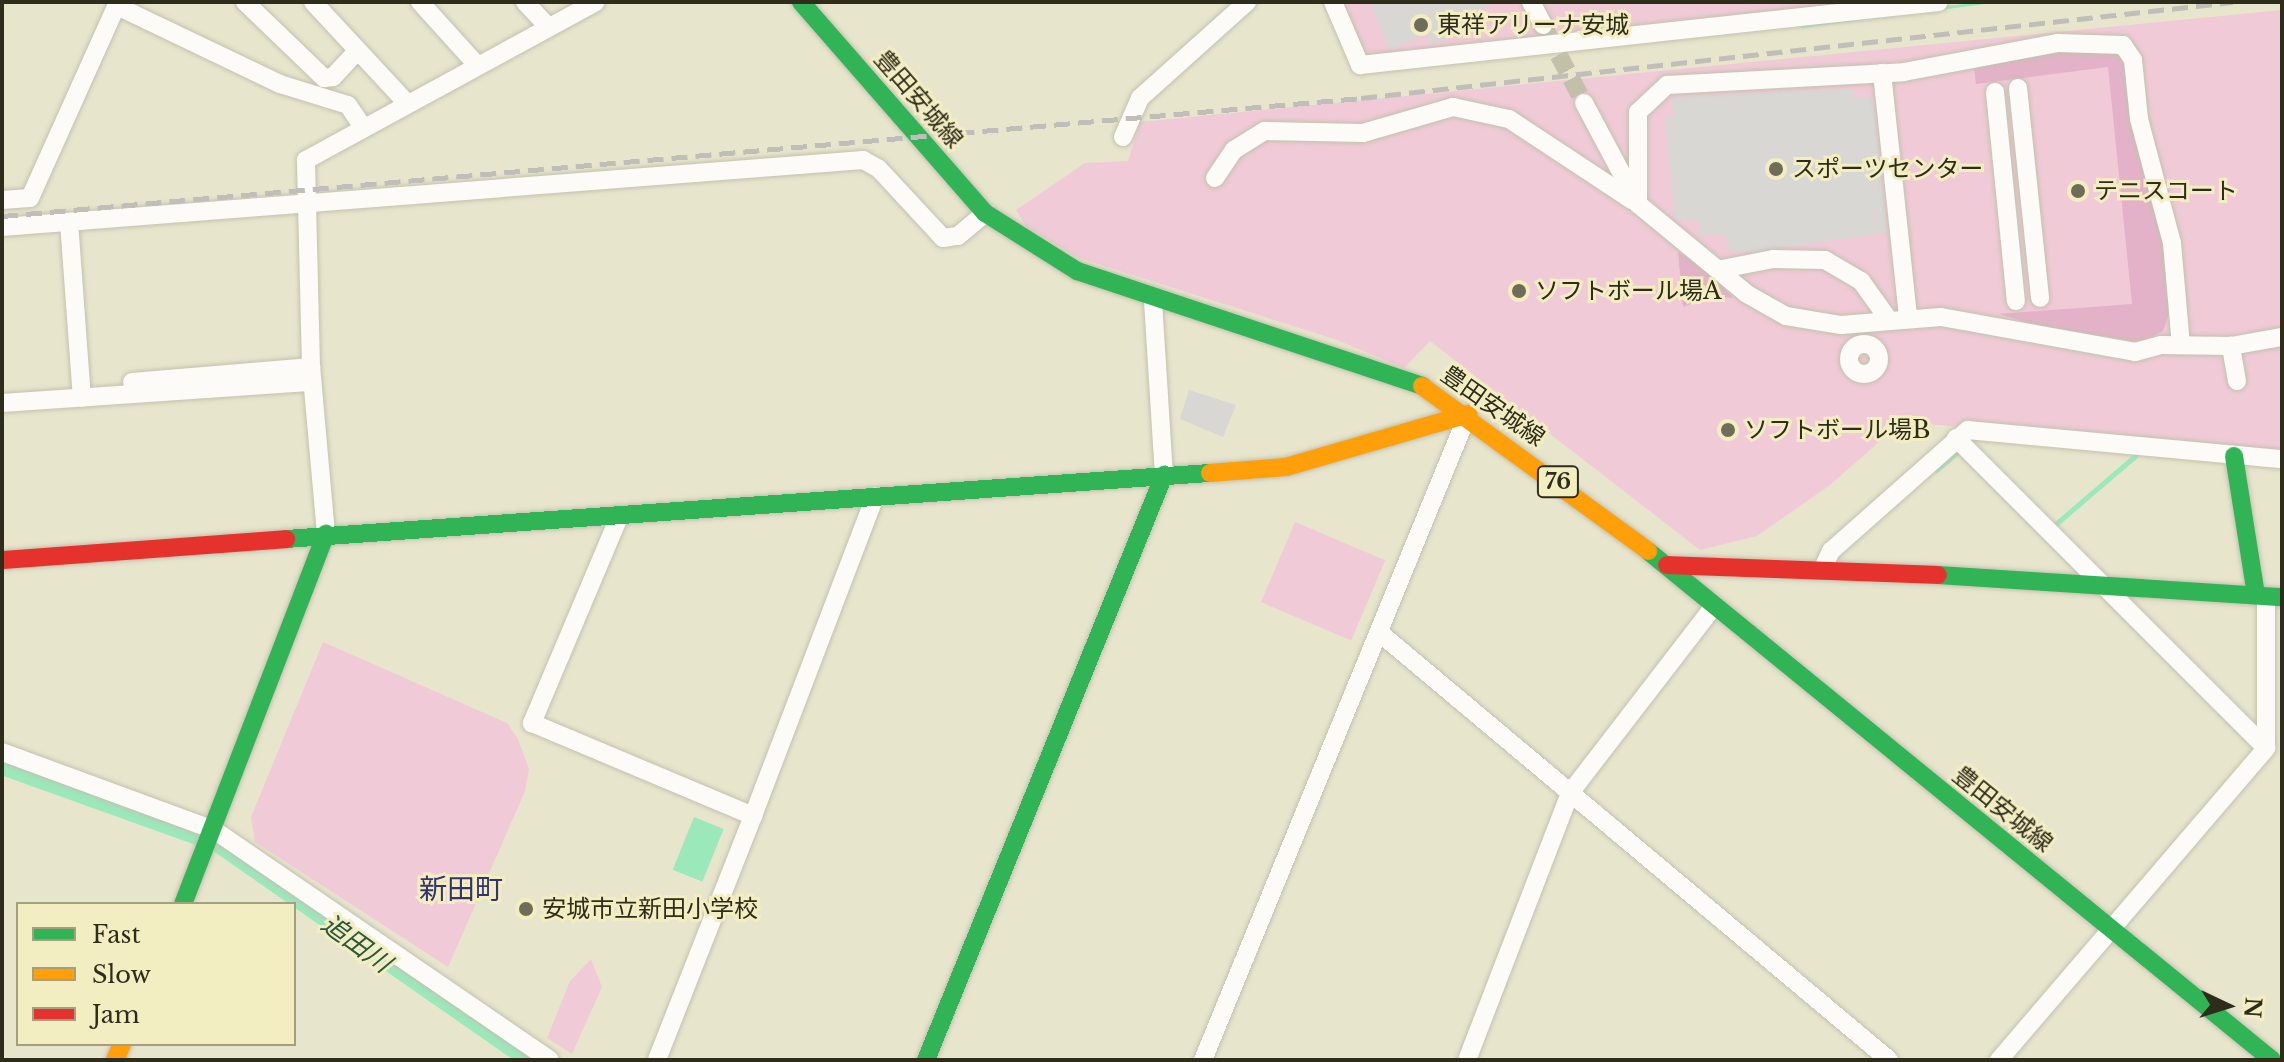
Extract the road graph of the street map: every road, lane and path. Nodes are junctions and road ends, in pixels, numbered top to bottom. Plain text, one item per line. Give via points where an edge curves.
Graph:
1 (245, 2) edge
2 (313, 2) edge
3 (420, 2) edge
4 (525, 2) edge
5 (596, 2) edge
6 (801, 2) edge
7 (1247, 2) edge
8 (1333, 2) edge
9 (1531, 2) edge
10 (1939, 2) edge
11 (117, 4) edge
12 (1543, 25) tunnel mouth
13 (547, 26) junction
14 (357, 51) junction
15 (476, 64) junction
16 (1882, 73) junction
17 (2018, 88) dead end
18 (1995, 92) dead end
19 (406, 102) junction
20 (1584, 103) tunnel mouth
21 (363, 127) junction
22 (1123, 137) dead end
23 (1215, 178) dead end
24 (2, 200) edge
25 (1638, 204) junction
26 (309, 206) junction
27 (985, 213) junction
28 (69, 222) junction
29 (2, 227) edge
30 (1722, 269) junction
31 (2040, 298) dead end
32 (1153, 301) junction
33 (2016, 301) dead end
34 (1899, 319) junction
35 (2282, 337) edge
36 (2181, 345) junction
37 (2231, 346) junction
38 (312, 374) junction
39 (2237, 381) dead end
40 (2, 391) edge
41 (82, 392) junction
42 (2, 403) edge
43 (1468, 414) junction
44 (1956, 438) junction
45 (2238, 454) junction
46 (2282, 459) edge
47 (1164, 475) junction
48 (875, 497) junction
49 (619, 517) junction
50 (326, 534) junction
51 (2, 560) edge
52 (1667, 565) junction
53 (1823, 568) junction
54 (2101, 586) junction
55 (2268, 596) edge
56 (1714, 606) junction
57 (1381, 634) junction
58 (2266, 748) junction
59 (2, 752) edge
60 (1570, 793) junction
61 (753, 816) junction
62 (211, 838) junction
63 (184, 902) edge
64 (2114, 931) junction
65 (550, 1060) edge
66 (657, 1060) edge
67 (926, 1060) edge
68 (1203, 1060) edge
69 (1467, 1060) edge
70 (1889, 1060) edge
71 (1999, 1060) edge
72 (2272, 1060) edge

1 - 14 street via 324,78 333,77
2 - 14 street
3 - 15 street
4 - 13 street
5 - 13 street
6 - 27 street, 豊田安城線 / 76
7 - 22 street via 1140,98
8 - 10 street via 1360,65
9 - 12 street
11 - 21 street via 280,84 348,105
11 - 24 street via 30,198
13 - 15 street
14 - 19 street
15 - 19 street
16 - 25 street via 1667,85 1638,112
16 - 34 street
16 - 36 street via 2034,45 2123,45 2133,60 2139,119 2172,243
17 - 31 street
18 - 33 street
19 - 21 street
20 - 25 street
21 - 26 street via 306,160
23 - 25 street via 1234,150 1265,131 1363,133 1437,108 1469,108 1519,125
25 - 30 street
26 - 27 street via 863,160 879,169 943,238 958,236
26 - 28 street
26 - 38 street
27 - 32 street, 豊田安城線 / 76 via 1077,271
28 - 29 street
28 - 41 street
30 - 34 street via 1747,294 1786,316 1841,325
30 - 34 street via 1773,259 1825,260 1861,281
32 - 43 street, 豊田安城線 / 76 via 1416,382
32 - 47 street
34 - 36 street via 1998,325 2087,347 2135,352
35 - 37 street
36 - 37 street
37 - 39 street
38 - 41 street
38 - 50 street
40 - 41 street
41 - 42 street
43 - 47 street via 1286,467
43 - 52 street, 豊田安城線 / 76
43 - 57 street
44 - 45 street via 1968,430
44 - 53 street via 1831,551
44 - 54 street
45 - 46 street
45 - 55 street
47 - 48 street
47 - 67 street
48 - 49 street
48 - 61 street
49 - 50 street
49 - 61 street via 532,723
50 - 51 street
50 - 62 street
52 - 53 street
52 - 56 street, 豊田安城線 / 76
53 - 54 street
54 - 55 street
54 - 58 street
55 - 58 street
56 - 60 street
56 - 64 street, 豊田安城線 / 76
57 - 60 street
57 - 68 street via 1278,866
58 - 64 street
59 - 62 street
60 - 69 street
60 - 70 street
61 - 66 street
62 - 63 street
62 - 65 street via 420,985
64 - 71 street
64 - 72 street, 豊田安城線 / 76

